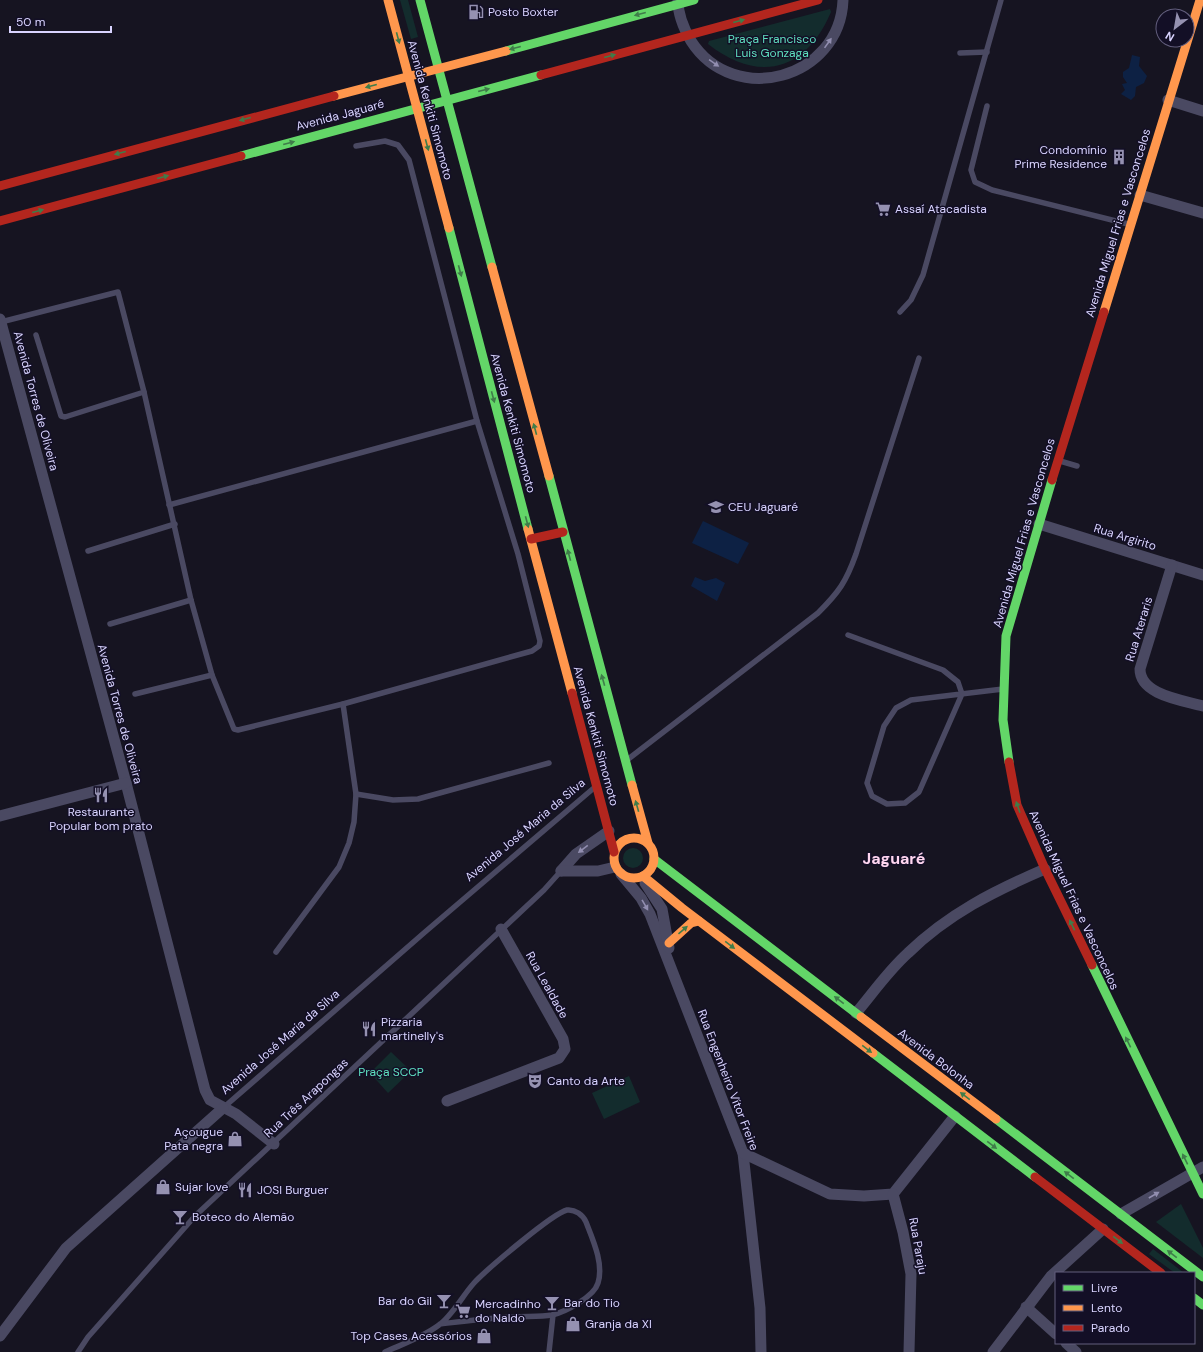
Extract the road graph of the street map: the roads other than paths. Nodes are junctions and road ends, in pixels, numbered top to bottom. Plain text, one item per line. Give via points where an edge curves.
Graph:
1 (388, 0) edge
2 (420, 0) edge
3 (694, 0) edge
4 (818, 0) edge
5 (844, 0) edge
6 (1001, 0) edge
7 (1202, 0) edge
8 (678, 2) edge
9 (688, 35) junction
10 (987, 52) junction
11 (960, 53) dead end
12 (438, 68) junction
13 (408, 76) junction
14 (446, 100) junction
15 (1168, 100) junction
16 (987, 106) dead end
17 (417, 108) junction
18 (1203, 111) edge
19 (356, 146) dead end
20 (0, 186) edge
21 (1140, 195) junction
22 (1203, 213) edge
23 (0, 221) edge
24 (1131, 225) junction
25 (900, 312) dead end
26 (0, 321) edge
27 (36, 335) dead end
28 (918, 358) dead end
29 (144, 392) junction
30 (477, 421) junction
31 (1058, 460) junction
32 (1077, 466) dead end
33 (170, 505) junction
34 (175, 524) junction
35 (1039, 524) junction
36 (563, 532) junction
37 (531, 539) junction
38 (88, 551) dead end
39 (1172, 566) junction
40 (1203, 575) edge
41 (191, 600) junction
42 (110, 624) dead end
43 (848, 635) dead end
44 (212, 675) junction
45 (1004, 689) junction
46 (135, 694) dead end
47 (962, 694) junction
48 (343, 704) junction
49 (1203, 706) edge
50 (625, 761) junction
51 (549, 763) dead end
52 (126, 783) junction
53 (597, 786) junction
54 (356, 794) junction
55 (0, 816) edge
56 (608, 830) junction
57 (648, 843) junction
58 (614, 852) junction
59 (654, 859) junction
60 (1045, 869) junction
61 (618, 870) junction
62 (561, 872) junction
63 (642, 876) junction
64 (699, 921) junction
65 (501, 929) junction
66 (669, 943) junction
67 (276, 952) dead end
68 (669, 963) junction
69 (856, 1013) junction
70 (447, 1101) dead end
71 (223, 1108) junction
72 (955, 1116) junction
73 (274, 1144) junction
74 (743, 1152) junction
75 (1203, 1167) edge
76 (1192, 1173) junction
77 (893, 1194) junction
78 (1203, 1194) edge
79 (1121, 1214) junction
80 (1103, 1228) junction
81 (1055, 1272) edge
82 (1055, 1272) edge
83 (1160, 1272) edge
84 (1203, 1277) edge
85 (1195, 1299) edge
86 (1203, 1305) edge
87 (1026, 1307) junction
88 (553, 1315) junction
89 (440, 1324) junction
90 (1055, 1333) edge
91 (0, 1336) edge
92 (1067, 1344) edge
93 (78, 1352) edge
94 (385, 1352) edge
95 (549, 1352) edge
96 (761, 1352) edge
97 (909, 1352) edge
98 (993, 1352) edge
99 (1076, 1352) edge

1 -> 13 main road, Avenida Kenkiti Simomoto
2 - 12 main road, Avenida Kenkiti Simomoto
3 - 8 main road, Avenida Jaguaré
9 -> 4 main road, Avenida Jaguaré
9 -> 5 street via 705,57 728,72 755,79 783,76 808,64 828,46 840,21
6 - 10 lane
7 - 15 main road, Avenida Miguel Frias e Vasconcelos
8 - 9 street via 681,19
8 -> 12 main road, Avenida Jaguaré
14 -> 9 main road, Avenida Jaguaré
10 - 11 lane
10 - 25 lane via 923,275 911,300
12 - 13 main road, Avenida Jaguaré
12 - 14 main road, Avenida Kenkiti Simomoto
13 - 17 main road, Avenida Kenkiti Simomoto
13 -> 20 main road, Avenida Jaguaré
14 - 17 main road, Avenida Jaguaré
36 -> 14 main road, Avenida Kenkiti Simomoto
15 - 18 street
15 - 21 main road, Avenida Miguel Frias e Vasconcelos
16 - 24 lane via 971,170 975,182 992,190
23 -> 17 main road, Avenida Jaguaré
17 -> 37 main road, Avenida Kenkiti Simomoto
19 - 30 lane via 385,141 398,145 409,160
21 - 22 street
21 - 24 main road, Avenida Miguel Frias e Vasconcelos
24 - 31 main road, Avenida Miguel Frias e Vasconcelos
26 - 29 lane via 118,292
26 - 52 street, Avenida Torres de Oliveira
27 - 29 lane via 61,416 65,417
28 - 50 lane via 856,554 848,577 839,592 818,613
29 - 33 lane
30 - 33 lane
30 - 48 lane via 518,554 540,641 539,646 532,651
31 - 32 lane
31 - 35 main road, Avenida Miguel Frias e Vasconcelos
33 - 34 lane
34 - 38 lane
34 - 41 lane
35 - 39 street, Rua Argirito
35 - 45 main road, Avenida Miguel Frias e Vasconcelos via 1006,636
36 - 37 main road
50 -> 36 main road, Avenida Kenkiti Simomoto
37 - 53 main road, Avenida Kenkiti Simomoto
39 - 40 street, Rua Argirito
39 - 49 street, Rua Ateraris via 1140,669 1140,678 1150,690
41 - 42 lane
41 - 44 lane
43 - 47 lane via 943,670 958,682
44 - 46 lane
44 - 48 lane via 236,730
45 - 47 lane
60 -> 45 main road, Avenida Miguel Frias e Vasconcelos via 1017,805 1003,720
47 - 47 lane via 911,700 896,708 884,726 867,783 872,796 887,804 905,803 919,792
48 - 54 lane
57 -> 50 main road, Avenida Kenkiti Simomoto
51 - 54 lane via 418,799 393,800
52 - 55 street
52 - 71 street, Avenida Torres de Oliveira via 205,1090 210,1100
53 - 56 main road, Avenida Kenkiti Simomoto
53 - 71 lane, Avenida José Maria da Silva
54 - 67 lane via 354,822 339,867
56 - 58 main road, Avenida Kenkiti Simomoto
56 -> 62 street via 576,854
57 - 58 main road via 630,838 619,843
57 - 59 main road
58 - 61 main road
59 - 63 main road via 650,871
69 -> 59 main road, Avenida Bolonha
60 - 69 street via 955,914 907,954
76 -> 60 main road, Avenida Miguel Frias e Vasconcelos
61 - 62 street
61 - 63 main road via 632,878
61 -> 68 street, Rua Engenheiro Vítor Freire via 645,904
62 - 65 lane, Rua Três Arapongas
63 - 64 main road
63 - 66 street, Rua Engenheiro Vítor Freire via 662,908
66 -> 64 main road via 691,923
64 -> 72 main road
65 - 70 street, Rua Lealdade via 563,1039 564,1054
65 - 73 lane, Rua Três Arapongas
66 - 68 street, Rua Engenheiro Vítor Freire
68 - 74 street, Rua Engenheiro Vítor Freire
79 -> 69 main road, Avenida Bolonha
71 - 73 street, Avenida Torres de Oliveira via 236,1114
71 - 91 street, Avenida José Maria da Silva via 66,1248
72 - 77 street
72 -> 80 main road
73 - 93 lane, Rua Três Arapongas via 195,1216 88,1337
74 - 77 street via 830,1194
74 - 96 street, Rua Engenheiro Vítor Freire via 760,1308
75 - 76 street
76 - 78 main road, Avenida Miguel Frias e Vasconcelos
79 -> 76 street
77 - 97 street, Rua Paraju via 911,1274
84 -> 79 main road, Avenida Bolonha
80 - 81 street
80 -> 83 main road
82 - 87 street
85 - 86 main road
87 - 90 street
87 - 98 street
88 - 89 lane
88 - 89 lane via 585,1300 599,1282 595,1244 585,1219 572,1210 560,1213 505,1254 474,1283
88 - 95 lane
89 - 94 lane via 415,1339
92 - 99 street

